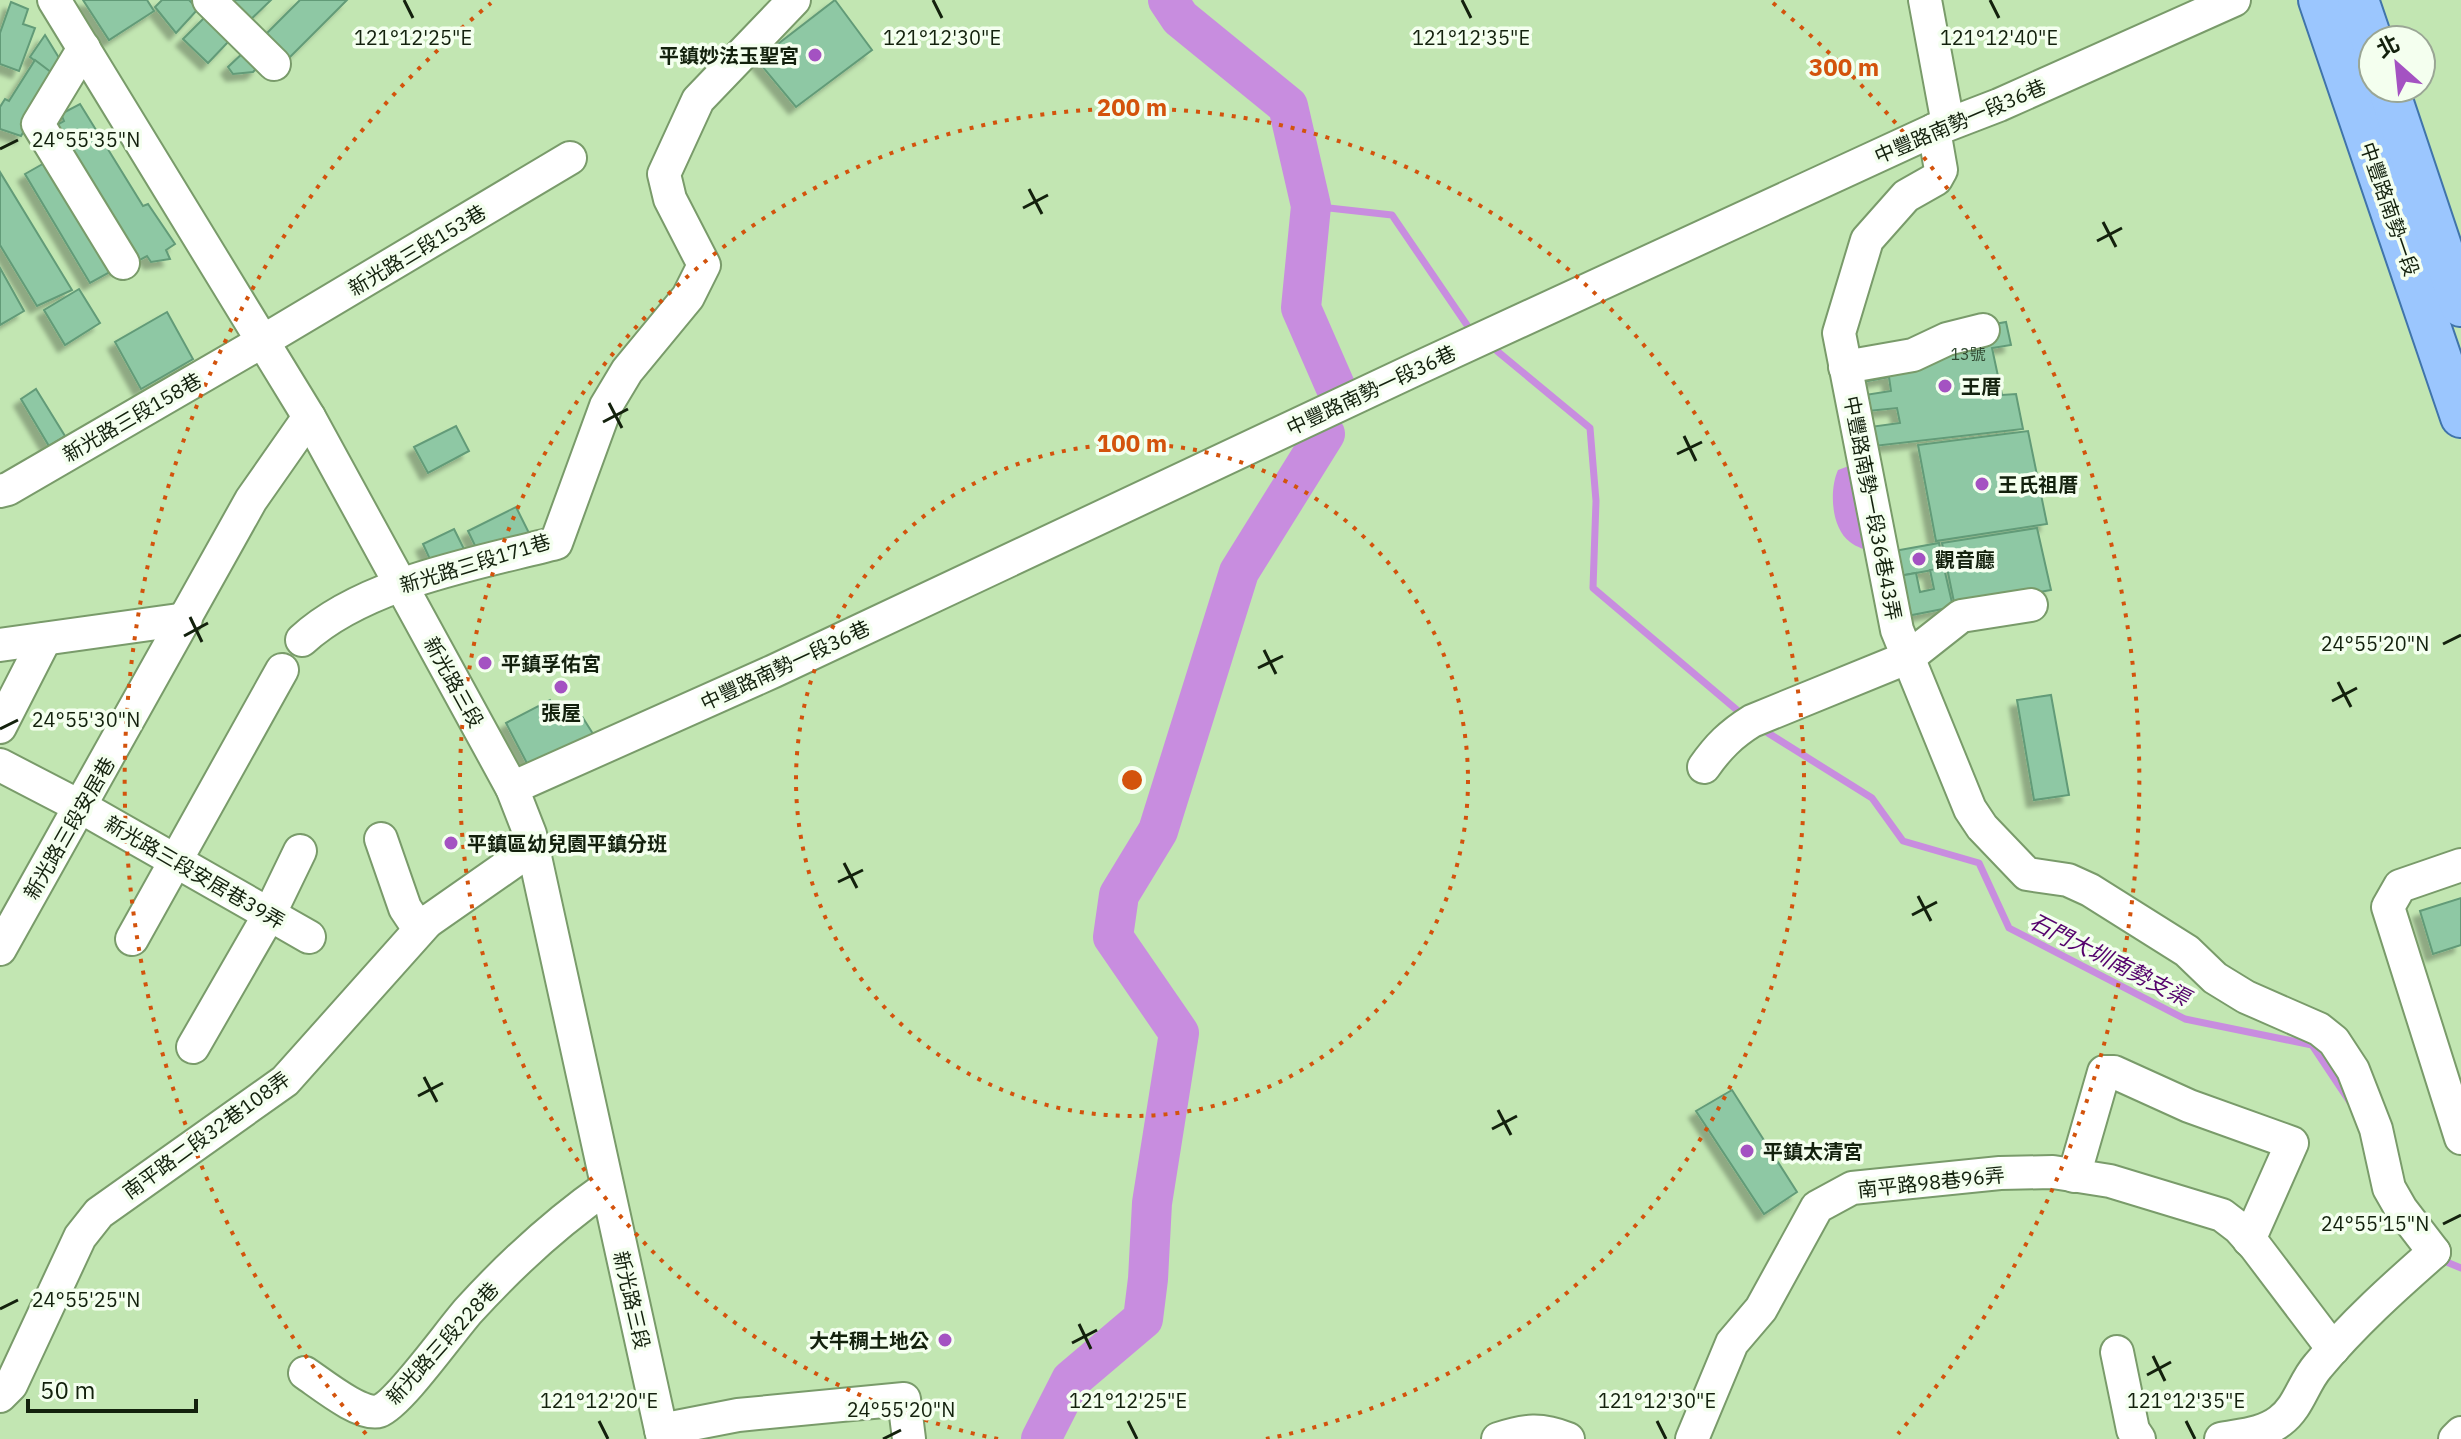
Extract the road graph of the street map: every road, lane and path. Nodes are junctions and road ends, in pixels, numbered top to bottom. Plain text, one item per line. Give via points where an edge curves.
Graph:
1 (54, 0) edge
2 (209, 0) edge
3 (794, 0) edge
4 (1925, 0) edge
5 (2234, 0) edge
6 (2319, 0) edge
7 (2358, 0) edge
8 (2366, 24) edge
9 (84, 48) junction
10 (274, 64) dead end
11 (2393, 104) edge
12 (1941, 127) junction
13 (570, 158) dead end
14 (123, 263) dead end
15 (2460, 301) edge
16 (1983, 330) dead end
17 (263, 341) junction
18 (1845, 367) junction
19 (309, 417) junction
20 (2461, 417) edge
21 (0, 491) edge
22 (400, 584) junction
23 (2031, 605) dead end
24 (186, 619) junction
25 (45, 639) junction
26 (302, 640) dead end
27 (0, 645) edge
28 (1909, 657) junction
29 (282, 670) dead end
30 (0, 727) edge
31 (0, 765) edge
32 (1704, 767) dead end
33 (512, 788) junction
34 (81, 807) junction
35 (381, 839) dead end
36 (533, 848) junction
37 (300, 851) dead end
38 (176, 861) junction
39 (2461, 865) edge
40 (269, 915) junction
41 (427, 922) junction
42 (309, 937) dead end
43 (132, 939) dead end
44 (0, 949) edge
45 (193, 1047) dead end
46 (2461, 1138) edge
47 (2074, 1176) junction
48 (607, 1187) junction
49 (2249, 1240) junction
50 (2443, 1252) edge
51 (2333, 1349) junction
52 (2117, 1352) dead end
53 (305, 1373) dead end
54 (0, 1396) edge
55 (2461, 1433) edge
56 (662, 1434) edge
57 (909, 1439) edge
58 (1498, 1439) edge
59 (1568, 1439) edge
60 (1692, 1439) edge
61 (2139, 1439) edge
62 (2221, 1439) edge
63 (2455, 1439) edge

1 - 9 street, 新光路三段
2 - 10 street
3 - 22 street, 新光路三段171巷 via 698,100 664,174 670,199 704,265 688,297 627,371 606,406 556,543
4 - 12 street
5 - 12 street, 中豐路南勢一段36巷
6 - 20 main road, 中豐路南勢一段
7 - 8 main road
9 - 14 street via 38,124
9 - 17 street, 新光路三段
11 - 15 main road, 中豐路南勢一段
12 - 18 street, 中豐路南勢一段36巷43弄 via 1941,170 1936,179 1906,196 1867,240 1839,333
12 - 33 street, 中豐路南勢一段36巷
13 - 17 street, 新光路三段153巷
16 - 18 street via 1913,355
17 - 19 street, 新光路三段
17 - 21 street, 新光路三段158巷
18 - 28 street, 中豐路南勢一段36巷43弄 via 1897,630
19 - 22 street, 新光路三段
19 - 24 street, 新光路三段安居巷 via 251,500
22 - 26 street, 新光路三段171巷 via 321,623
22 - 33 street, 新光路三段
23 - 28 street via 1961,616
24 - 25 street
24 - 34 street, 新光路三段安居巷
25 - 27 street
25 - 30 street
28 - 32 street via 1742,727
28 - 50 street, 中豐路南勢一段36巷43弄 via 1970,809 2027,874 2068,880 2090,890 2187,951 2215,978 2334,1041 2353,1070 2376,1129 2389,1188 2401,1209
29 - 38 street
31 - 34 street, 新光路三段安居巷39弄
33 - 36 street, 新光路三段
34 - 38 street, 新光路三段安居巷39弄
34 - 44 street, 新光路三段安居巷
35 - 41 street via 405,908 413,920
36 - 41 street, 南平路二段32巷108弄
36 - 48 street, 新光路三段
37 - 40 street
38 - 40 street, 新光路三段安居巷39弄
38 - 43 street
39 - 46 street via 2400,886 2388,907
40 - 42 street, 新光路三段安居巷39弄
40 - 45 street
41 - 54 street, 南平路二段32巷108弄 via 285,1081 99,1213 80,1237 11,1385
47 - 49 street, 南平路98巷96弄 via 2110,1181 2222,1215
47 - 49 street via 2104,1072 2114,1072 2292,1143
47 - 60 street, 南平路98巷96弄 via 2000,1173 1852,1188 1817,1207 1761,1309 1732,1343
48 - 53 street, 新光路三段228巷 via 491,1288 399,1396 379,1411 363,1411
48 - 56 street, 新光路三段
49 - 51 street, 南平路98巷96弄
50 - 51 street via 2368,1312
51 - 62 street via 2308,1378 2294,1409 2278,1423
52 - 61 street
55 - 63 street
56 - 57 street via 738,1415 904,1399
58 - 59 street via 1544,1430

